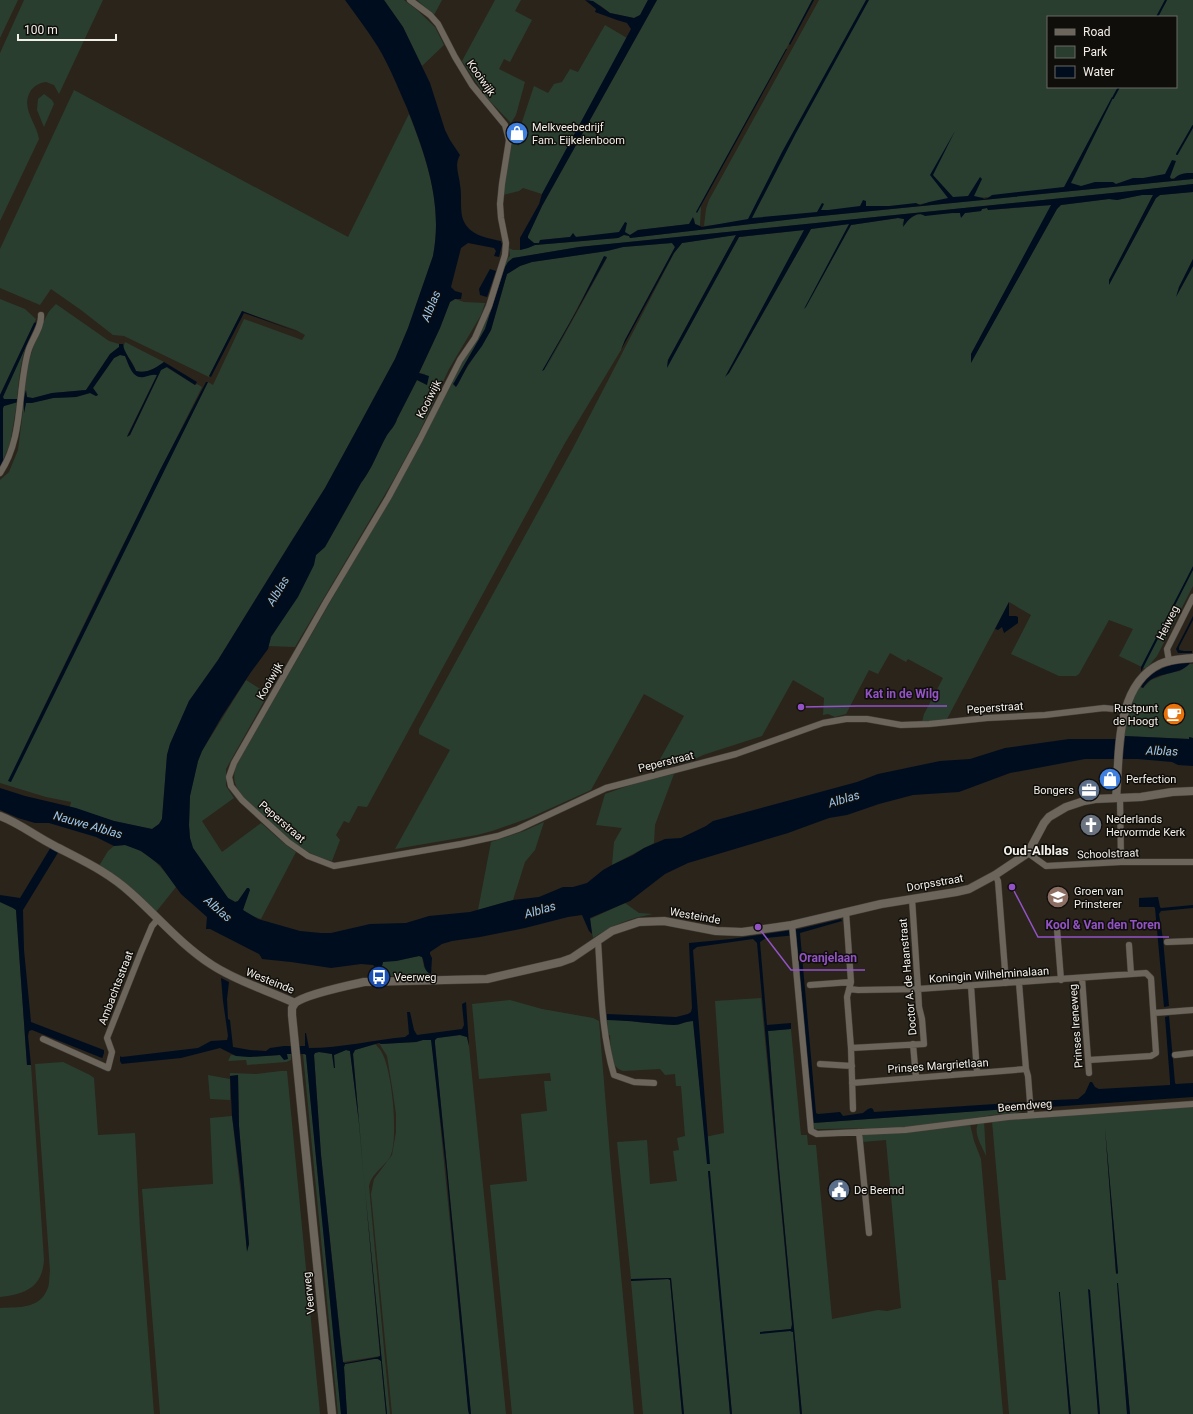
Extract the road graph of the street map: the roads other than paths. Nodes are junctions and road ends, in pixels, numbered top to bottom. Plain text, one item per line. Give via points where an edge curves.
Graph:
1 (410, 0) edge
2 (41, 315) dead end
3 (0, 473) edge
4 (1193, 597) edge
5 (1193, 658) edge
6 (1169, 661) junction
7 (1124, 710) junction
8 (1193, 791) edge
9 (1118, 798) junction
10 (242, 800) joint
11 (0, 816) edge
12 (1028, 853) junction
13 (1121, 862) junction
14 (1193, 862) edge
15 (995, 875) junction
16 (912, 899) junction
17 (846, 912) junction
18 (158, 919) junction
19 (792, 925) junction
20 (1057, 929) dead end
21 (598, 941) junction
22 (1193, 941) edge
23 (1168, 942) dead end
24 (1129, 945) dead end
25 (1131, 974) junction
26 (1082, 978) junction
27 (1061, 980) junction
28 (851, 982) junction
29 (1006, 983) junction
30 (1019, 983) junction
31 (810, 985) dead end
32 (971, 986) junction
33 (849, 989) junction
34 (918, 990) junction
35 (295, 1003) junction
36 (1193, 1010) edge
37 (1154, 1013) junction
38 (43, 1040) dead end
39 (913, 1044) junction
40 (851, 1048) junction
41 (1193, 1054) edge
42 (1175, 1055) dead end
43 (1089, 1060) junction
44 (820, 1064) dead end
45 (852, 1066) junction
46 (1026, 1069) junction
47 (977, 1073) junction
48 (1089, 1073) dead end
49 (916, 1078) junction
50 (654, 1083) dead end
51 (852, 1083) junction
52 (1193, 1104) edge
53 (853, 1108) dead end
54 (1032, 1115) junction
55 (859, 1132) junction
56 (869, 1233) dead end
57 (332, 1414) edge

1 - 10 street, Kooiwijk via 438,24 472,85 505,125 510,140 500,204 506,243 505,255 489,306 475,338 460,360 388,498 234,763 229,777
2 - 3 street via 26,361 18,425 10,454
4 - 6 street, Heiweg via 1167,649
5 - 6 street
6 - 7 street via 1160,664 1144,676
7 - 9 street via 1118,762
7 - 10 street, Peperstraat via 1104,708 929,724 901,725 867,719 823,723 736,754 606,788 498,836 334,866 308,856 288,842
8 - 9 street, Dorpsstraat
9 - 12 street, Dorpsstraat via 1084,801 1056,813 1044,823
9 - 13 street
11 - 18 street, Westeinde via 97,867 130,892
12 - 13 street, Schoolstraat via 1046,866
12 - 15 street, Dorpsstraat
13 - 14 street, Schoolstraat
15 - 16 street, Dorpsstraat via 969,889
15 - 29 street via 998,881
16 - 17 street, Dorpsstraat
16 - 34 street, Doctor A. de Haanstraat
17 - 19 street, Dorpsstraat
17 - 28 street
18 - 35 street, Westeinde via 180,942 212,965 237,980
18 - 38 street, Ambachtsstraat via 152,926 107,1038 112,1052 108,1068
19 - 21 street, Westeinde via 733,932 664,921 639,922 612,931
19 - 55 street, Beemdweg via 811,1130 817,1134
20 - 27 street
21 - 35 street, Westeinde via 561,962 487,979 364,982
21 - 50 street via 605,1033 614,1075 634,1082
22 - 23 street
24 - 25 street
25 - 26 street, Koningin Wilhelminalaan
25 - 37 street, Koningin Wilhelminalaan via 1146,973 1151,978
26 - 27 street, Koningin Wilhelminalaan
26 - 43 street, Prinses Ireneweg
27 - 30 street, Koningin Wilhelminalaan
28 - 31 street
28 - 33 street
29 - 30 street, Koningin Wilhelminalaan
29 - 32 street, Koningin Wilhelminalaan
30 - 46 street
32 - 34 street, Koningin Wilhelminalaan
32 - 47 street
33 - 34 street, Koningin Wilhelminalaan
33 - 40 street via 847,997
34 - 39 street, Doctor A. de Haanstraat via 924,1044
35 - 57 street, Veerweg via 292,1015
36 - 37 street
37 - 43 street via 1154,1055
39 - 40 street
39 - 49 street
40 - 45 street
41 - 42 street
43 - 48 street, Prinses Ireneweg
44 - 45 street
45 - 51 street
46 - 47 street, Prinses Margrietlaan
46 - 54 street
47 - 49 street, Prinses Margrietlaan
49 - 51 street, Prinses Margrietlaan
51 - 53 street
52 - 54 street, Beemdweg
54 - 55 street, Beemdweg via 912,1130
55 - 56 street

